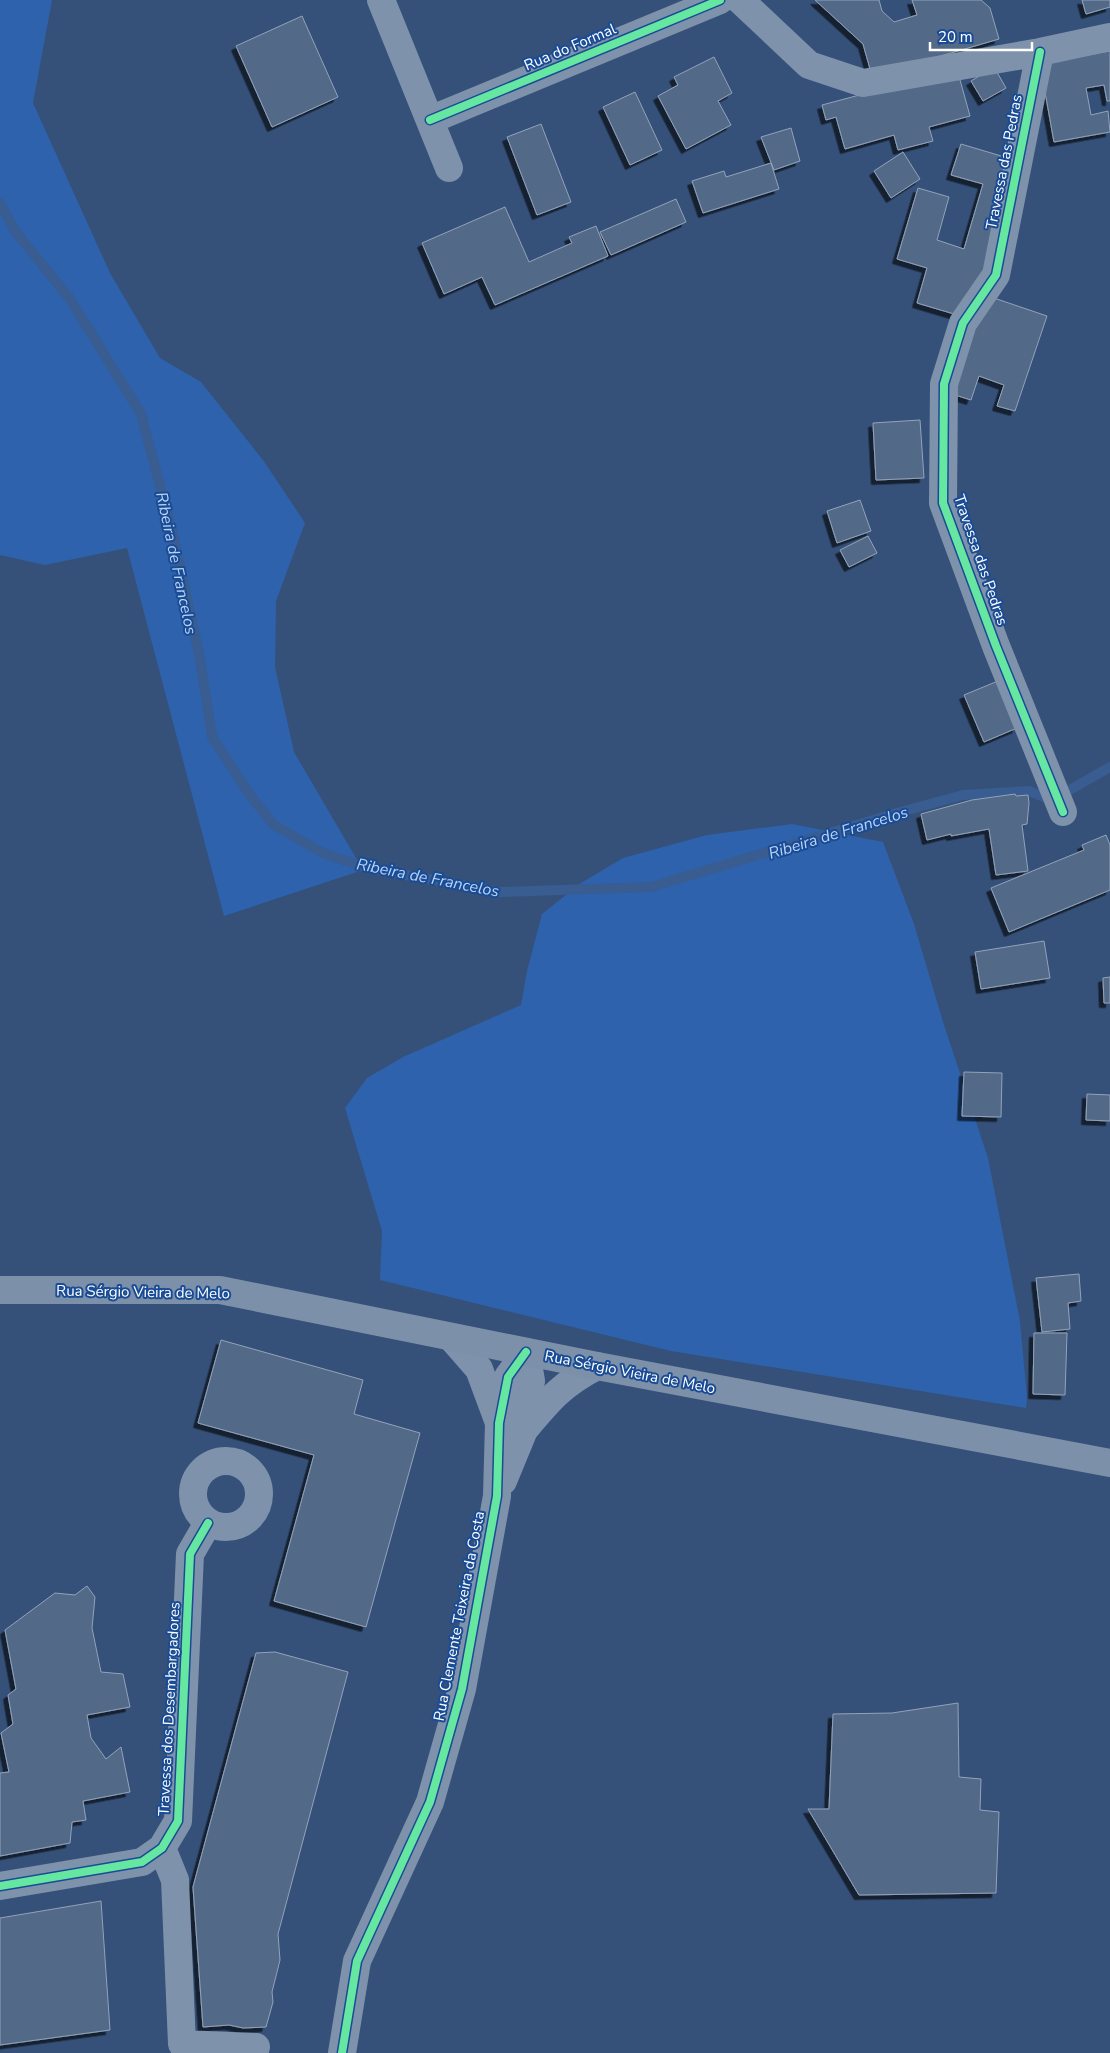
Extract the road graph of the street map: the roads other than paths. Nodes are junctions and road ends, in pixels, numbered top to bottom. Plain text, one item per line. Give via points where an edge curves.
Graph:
1 (381, 0) edge
2 (720, 0) edge
3 (740, 0) edge
4 (1110, 37) edge
5 (1040, 52) junction
6 (430, 120) junction
7 (449, 168) dead end
8 (1058, 798) dead end
9 (0, 1290) edge
10 (451, 1337) junction
11 (526, 1352) junction
12 (597, 1366) junction
13 (512, 1426) junction
14 (1110, 1463) edge
15 (208, 1523) dead end
16 (162, 1848) junction
17 (0, 1886) edge
18 (256, 2047) dead end
19 (342, 2053) edge

1 - 6 street
2 - 6 street, Rua do Formal
3 - 5 street via 809,65 863,83
4 - 5 street
5 - 8 street, Travessa das Pedras via 996,275 963,323 944,384 943,502 996,646
6 - 7 street
9 - 10 main road, Rua Sérgio Vieira de Melo via 220,1290
10 - 11 main road, Rua Sérgio Vieira de Melo
10 - 13 street, Rua Clemente Teixeira da Costa via 478,1369
11 - 12 main road, Rua Sérgio Vieira de Melo
11 - 13 street, Rua Clemente Teixeira da Costa via 508,1377
12 - 13 street via 576,1377
12 - 14 main road, Rua Sérgio Vieira de Melo
13 - 19 street, Rua Clemente Teixeira da Costa via 459,1699 430,1802 357,1961
15 - 16 street, Travessa dos Desembargadores via 190,1554 178,1821
16 - 17 street, Travessa dos Desembargadores via 142,1862
16 - 18 street via 175,1880 182,2044

